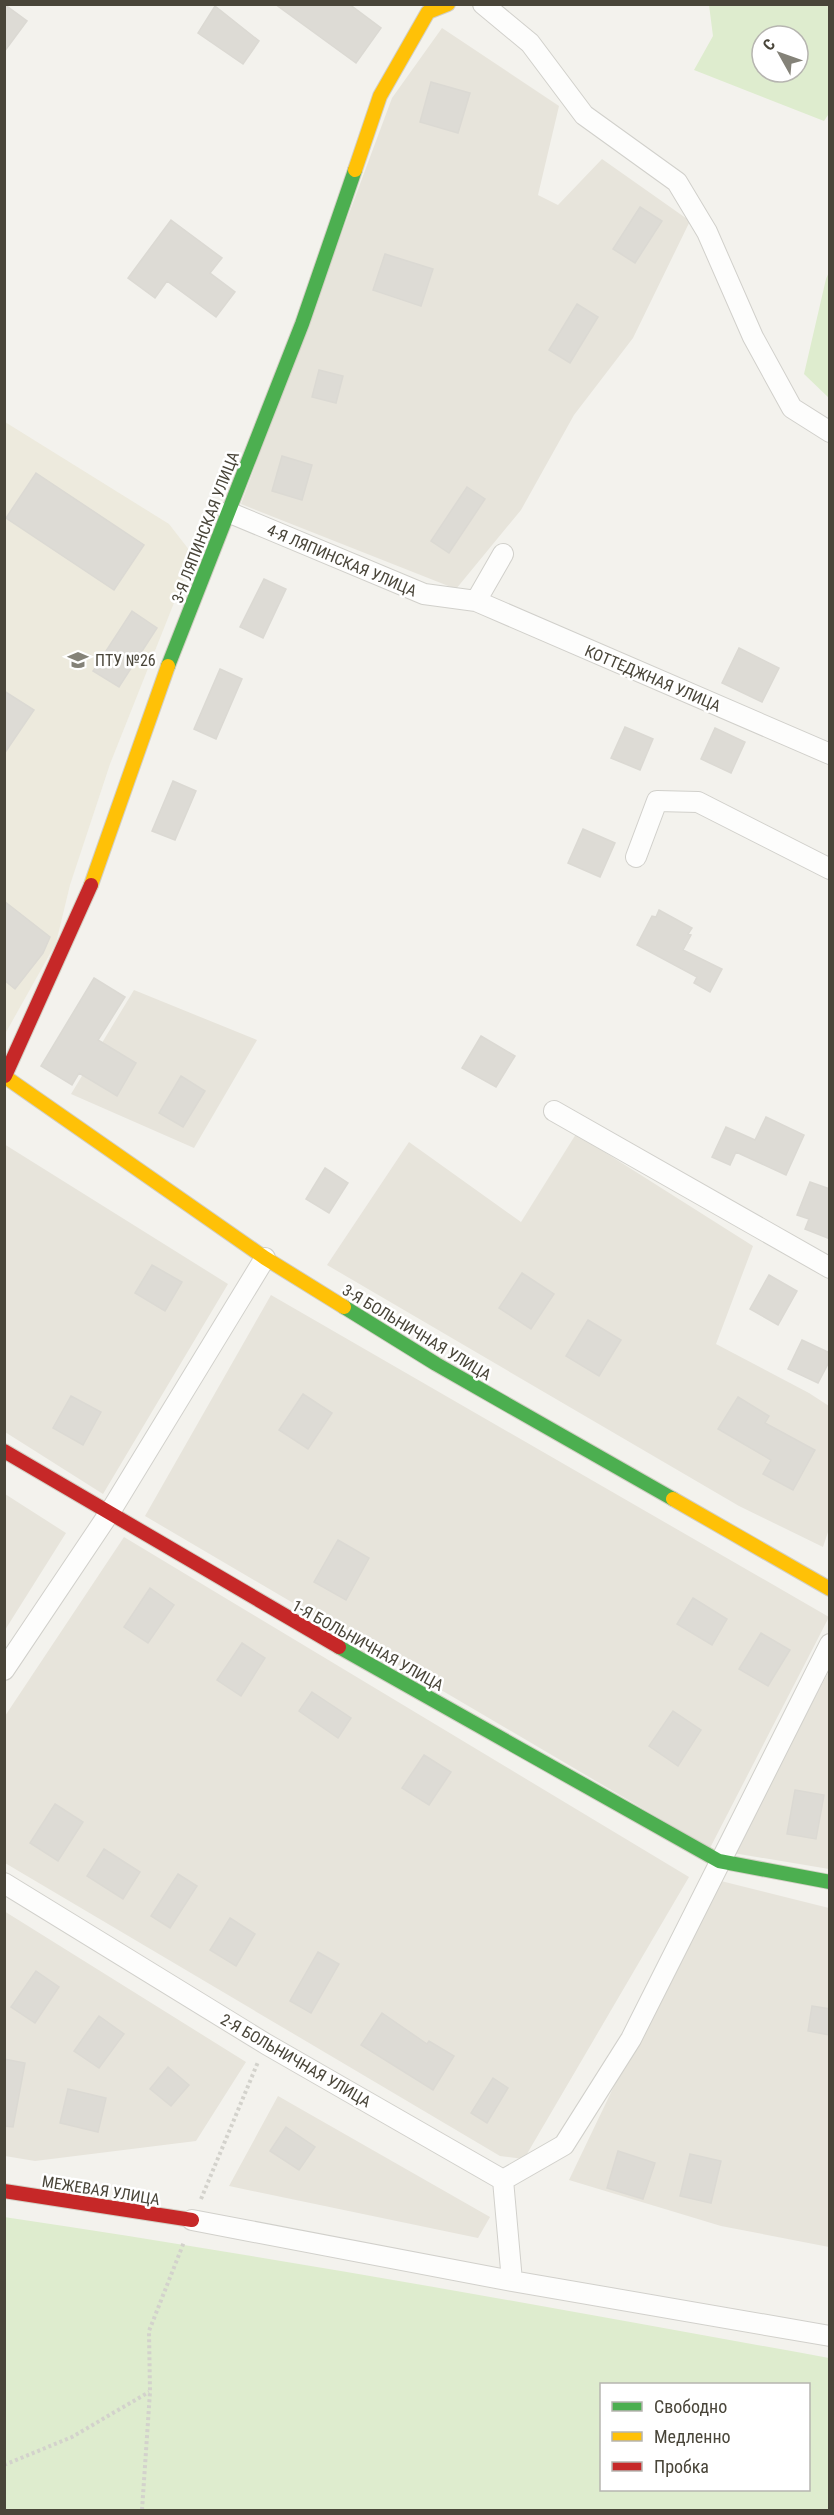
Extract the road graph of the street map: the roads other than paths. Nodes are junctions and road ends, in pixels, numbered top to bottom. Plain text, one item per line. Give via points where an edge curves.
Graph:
1 (448, 4) edge
2 (483, 4) edge
3 (830, 432) edge
4 (228, 512) junction
5 (503, 554) dead end
6 (476, 601) junction
7 (830, 754) edge
8 (636, 857) dead end
9 (830, 869) edge
10 (5, 1076) edge
11 (554, 1111) dead end
12 (265, 1258) junction
13 (830, 1268) edge
14 (4, 1450) edge
15 (110, 1512) junction
16 (830, 1589) edge
17 (830, 1644) edge
18 (4, 1670) edge
19 (719, 1861) junction
20 (830, 1882) edge
21 (4, 1883) edge
22 (504, 2180) junction
23 (4, 2191) edge
24 (192, 2220) joint
25 (512, 2281) junction
26 (830, 2336) edge

1 - 4 street, 3-Я ЛЯПИНСКАЯ УЛИЦА via 428,12 380,96 302,324
2 - 3 street via 530,43 584,115 676,182 707,232 753,337 792,408
4 - 6 street, 4-Я ЛЯПИНСКАЯ УЛИЦА via 424,594
4 - 10 street, 3-Я ЛЯПИНСКАЯ УЛИЦА via 163,679 95,875
5 - 6 street
6 - 7 street, КОТТЕДЖНАЯ УЛИЦА
8 - 9 street via 657,801 698,802
10 - 12 street, 3-Я БОЛЬНИЧНАЯ УЛИЦА
11 - 13 street
12 - 15 street
12 - 16 street, 3-Я БОЛЬНИЧНАЯ УЛИЦА via 435,1364
14 - 15 street, 1-Я БОЛЬНИЧНАЯ УЛИЦА
15 - 18 street
15 - 19 street, 1-Я БОЛЬНИЧНАЯ УЛИЦА via 278,1613
17 - 19 street
19 - 20 street, 1-Я БОЛЬНИЧНАЯ УЛИЦА
19 - 22 street via 631,2040 564,2145
21 - 22 street, 2-Я БОЛЬНИЧНАЯ УЛИЦА via 266,2044
22 - 25 street
23 - 24 street, МЕЖЕВАЯ УЛИЦА
24 - 25 street
25 - 26 street

